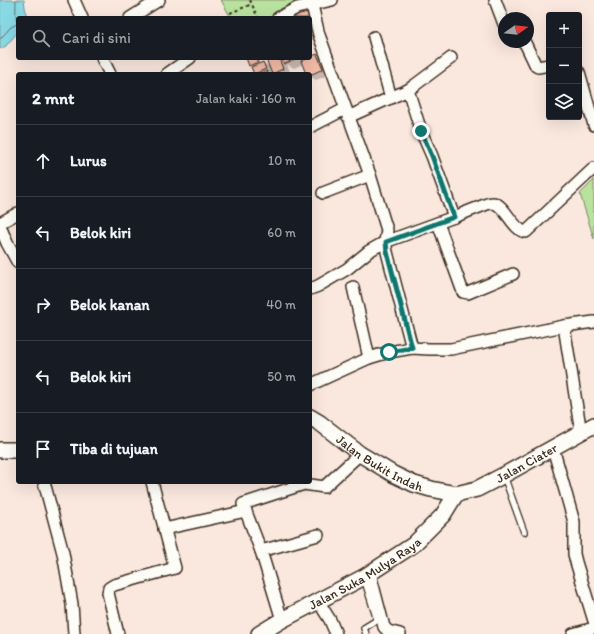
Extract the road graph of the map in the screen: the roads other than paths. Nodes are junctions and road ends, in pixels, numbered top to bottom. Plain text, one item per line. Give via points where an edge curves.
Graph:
1 (74, 0) edge
2 (158, 0) edge
3 (332, 0) edge
4 (495, 0) edge
5 (312, 5) junction
6 (500, 12) edge
7 (81, 16) edge
8 (133, 16) edge
9 (282, 16) edge
10 (374, 37) dead end
11 (527, 48) edge
12 (451, 58) dead end
13 (103, 60) edge
14 (187, 60) edge
15 (546, 66) edge
16 (109, 72) edge
17 (170, 72) edge
18 (582, 83) edge
19 (408, 90) junction
20 (391, 98) junction
21 (347, 113) junction
22 (594, 125) edge
23 (312, 126) edge
24 (594, 168) edge
25 (370, 175) junction
26 (323, 193) dead end
27 (16, 214) edge
28 (454, 217) junction
29 (438, 223) junction
30 (0, 224) edge
31 (386, 242) junction
32 (16, 259) edge
33 (513, 274) dead end
34 (353, 287) dead end
35 (312, 288) edge
36 (594, 322) edge
37 (564, 326) junction
38 (412, 348) junction
39 (369, 358) junction
40 (312, 384) edge
41 (312, 417) edge
42 (594, 425) edge
43 (581, 433) junction
44 (553, 448) junction
45 (0, 450) edge
46 (16, 450) edge
47 (360, 454) junction
48 (504, 475) junction
49 (45, 484) edge
50 (153, 484) edge
51 (456, 494) junction
52 (246, 511) junction
53 (164, 529) junction
54 (524, 532) dead end
55 (318, 535) dead end
56 (261, 550) junction
57 (367, 576) junction
58 (318, 601) junction
59 (282, 620) junction
60 (594, 621) edge
61 (594, 628) edge
62 (74, 634) edge
63 (118, 634) edge
64 (259, 634) edge
65 (336, 634) edge
66 (366, 634) edge
67 (400, 634) edge
68 (573, 634) edge

1 - 7 street
2 - 8 street
3 - 5 street
4 - 6 street
5 - 9 street via 298,8
5 - 21 street via 318,35
10 - 20 street
11 - 15 street via 536,66
12 - 19 street
13 - 16 street
14 - 17 street
18 - 22 street
19 - 20 street
19 - 28 street
20 - 21 street
21 - 23 street
21 - 25 street
24 - 28 street via 526,232 520,231 499,205 493,203
25 - 26 street
25 - 31 street via 387,230
27 - 30 street
28 - 29 street
29 - 31 street
29 - 33 street via 462,292 468,293
30 - 32 street
31 - 35 street via 368,251 347,269
31 - 38 street
34 - 39 street
36 - 37 street
37 - 38 street via 451,349
37 - 43 street
38 - 39 street
39 - 40 street
41 - 47 main road, Jalan Bukit Indah
42 - 43 main road, Jalan Ciater
43 - 44 main road, Jalan Ciater
44 - 48 main road, Jalan Ciater
44 - 60 street via 574,522 574,554
45 - 46 main road
47 - 51 main road, Jalan Bukit Indah via 414,484
47 - 52 street via 324,487 304,484 243,504
48 - 51 main road, Jalan Ciater via 477,489
48 - 54 lane
49 - 62 street via 63,553
50 - 53 street
51 - 57 main road, Jalan Suka Mulya Raya via 443,515 413,545
52 - 53 street
52 - 56 street
53 - 63 street via 175,568 109,588
55 - 56 street
56 - 59 street
57 - 58 main road, Jalan Suka Mulya Raya
57 - 66 lane via 377,620 364,628
57 - 67 street via 384,627 388,632
58 - 59 main road, Jalan Suka Mulya Raya
58 - 65 street
59 - 64 main road, Jalan Suka Mulya Raya
61 - 68 street

